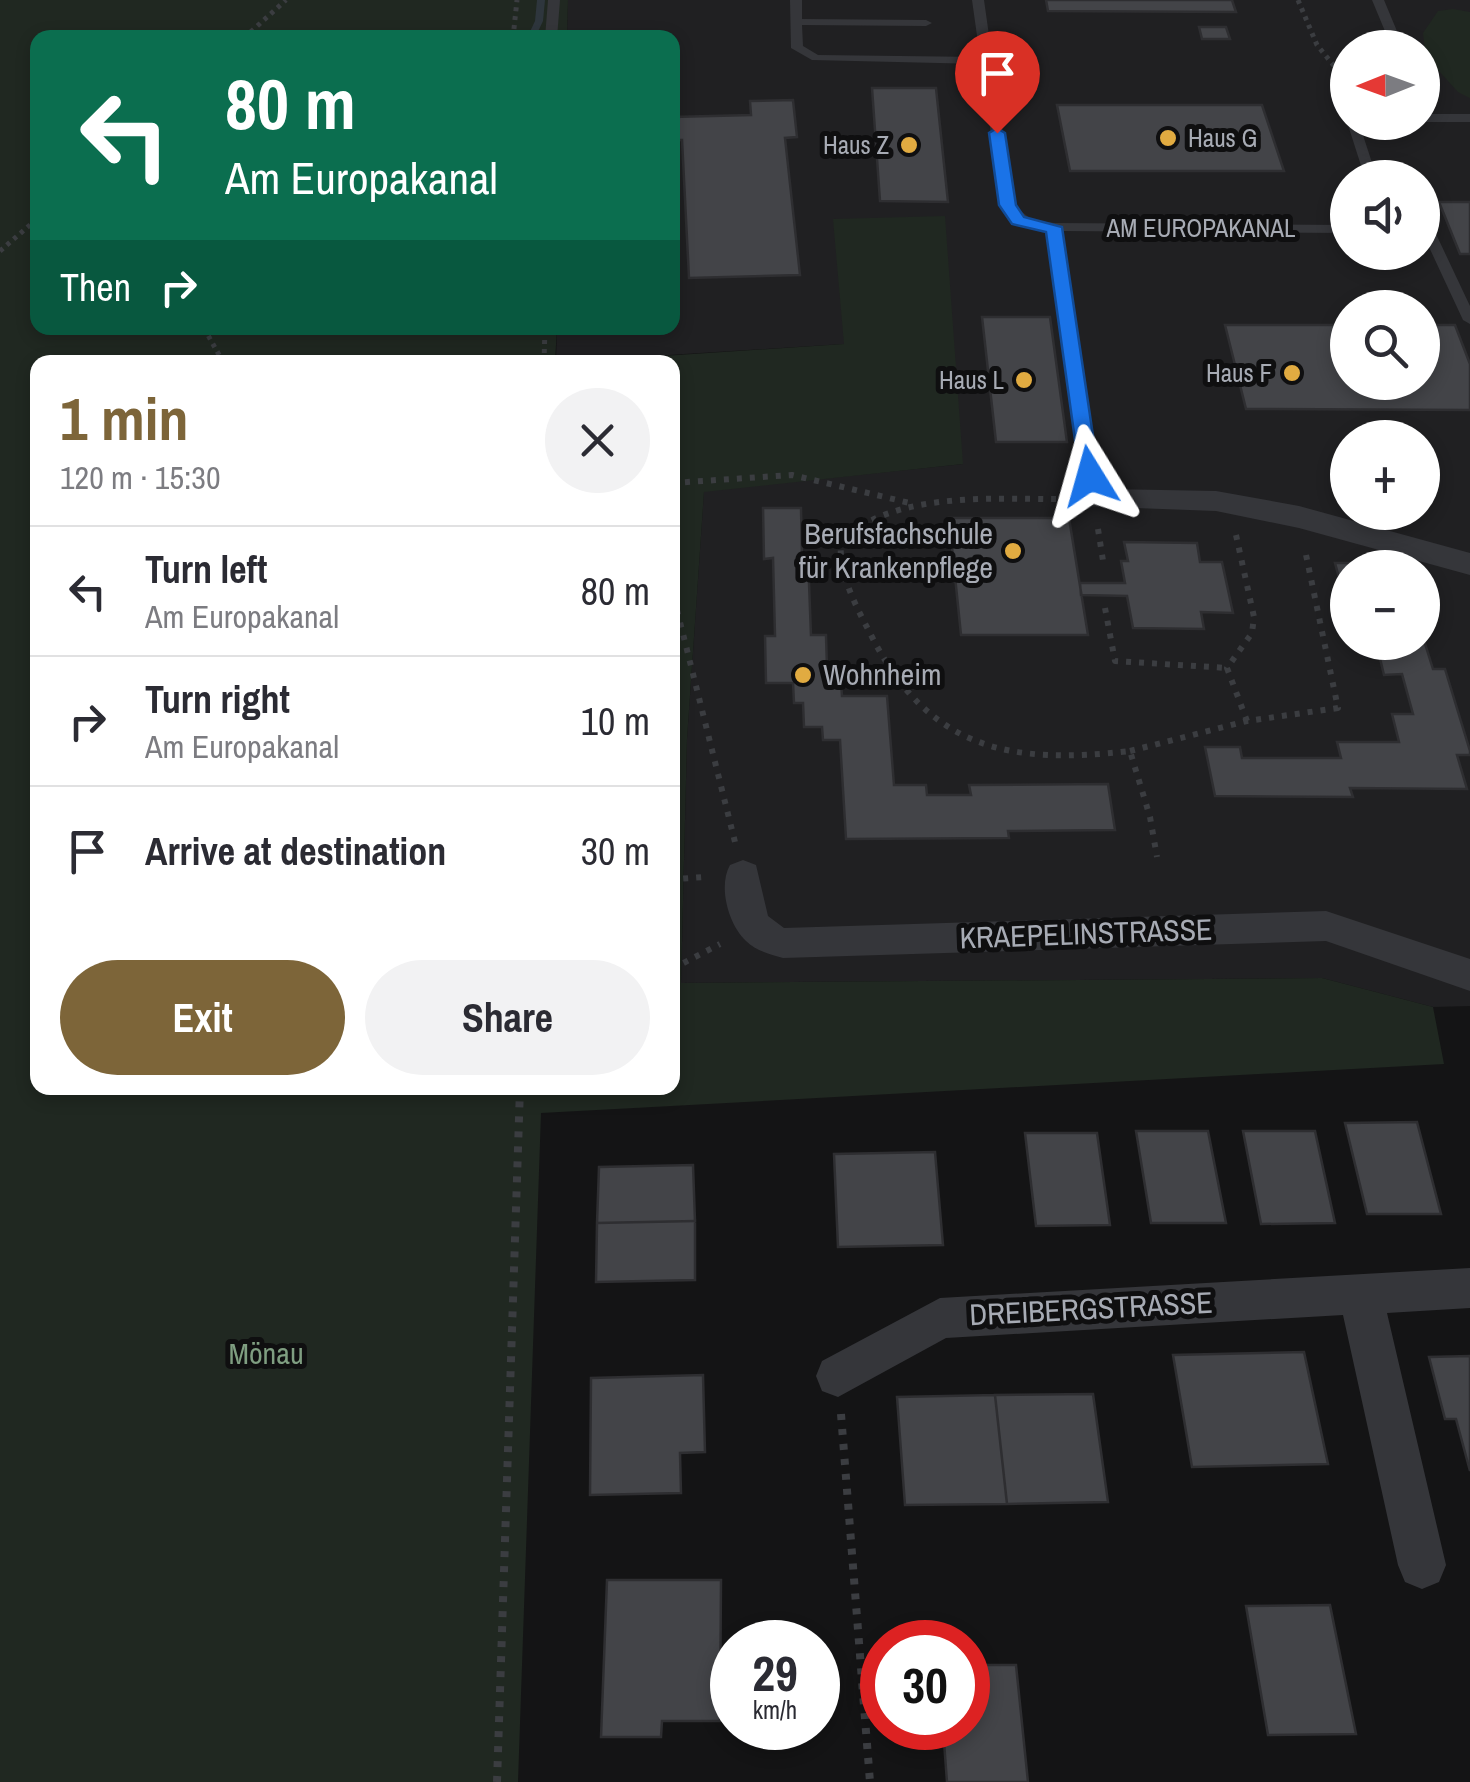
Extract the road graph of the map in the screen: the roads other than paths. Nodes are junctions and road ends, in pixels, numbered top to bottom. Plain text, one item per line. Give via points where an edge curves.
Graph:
1 (554, 0) edge
2 (796, 0) edge
3 (978, 0) edge
4 (1378, 0) edge
5 (797, 22) junction
6 (926, 22) dead end
7 (552, 30) edge
8 (1390, 30) edge
9 (986, 61) junction
10 (1440, 115) edge
11 (1470, 118) edge
12 (1054, 227) junction
13 (1330, 228) edge
14 (1440, 256) edge
15 (1470, 320) edge
16 (1086, 452) joint
17 (1470, 564) edge
18 (743, 875) road end
19 (1470, 975) edge
20 (1470, 1288) edge
21 (1360, 1292) junction
22 (838, 1376) road end
23 (1422, 1566) dead end

1 - 7 lane
2 - 5 lane
3 - 9 lane, AM EUROPAKANAL
4 - 8 lane
5 - 6 lane
5 - 9 lane via 797,48 816,58
9 - 12 lane, AM EUROPAKANAL via 1008,205 1018,220
10 - 11 lane
12 - 13 lane, AM EUROPAKANAL
12 - 16 lane
14 - 15 lane
16 - 17 street via 1093,499 1216,500
18 - 19 street, KRAEPELINSTRASSE via 753,927 783,943 1326,926
20 - 21 street, DREIBERGSTRASSE
21 - 22 street, DREIBERGSTRASSE via 940,1318
21 - 23 street

